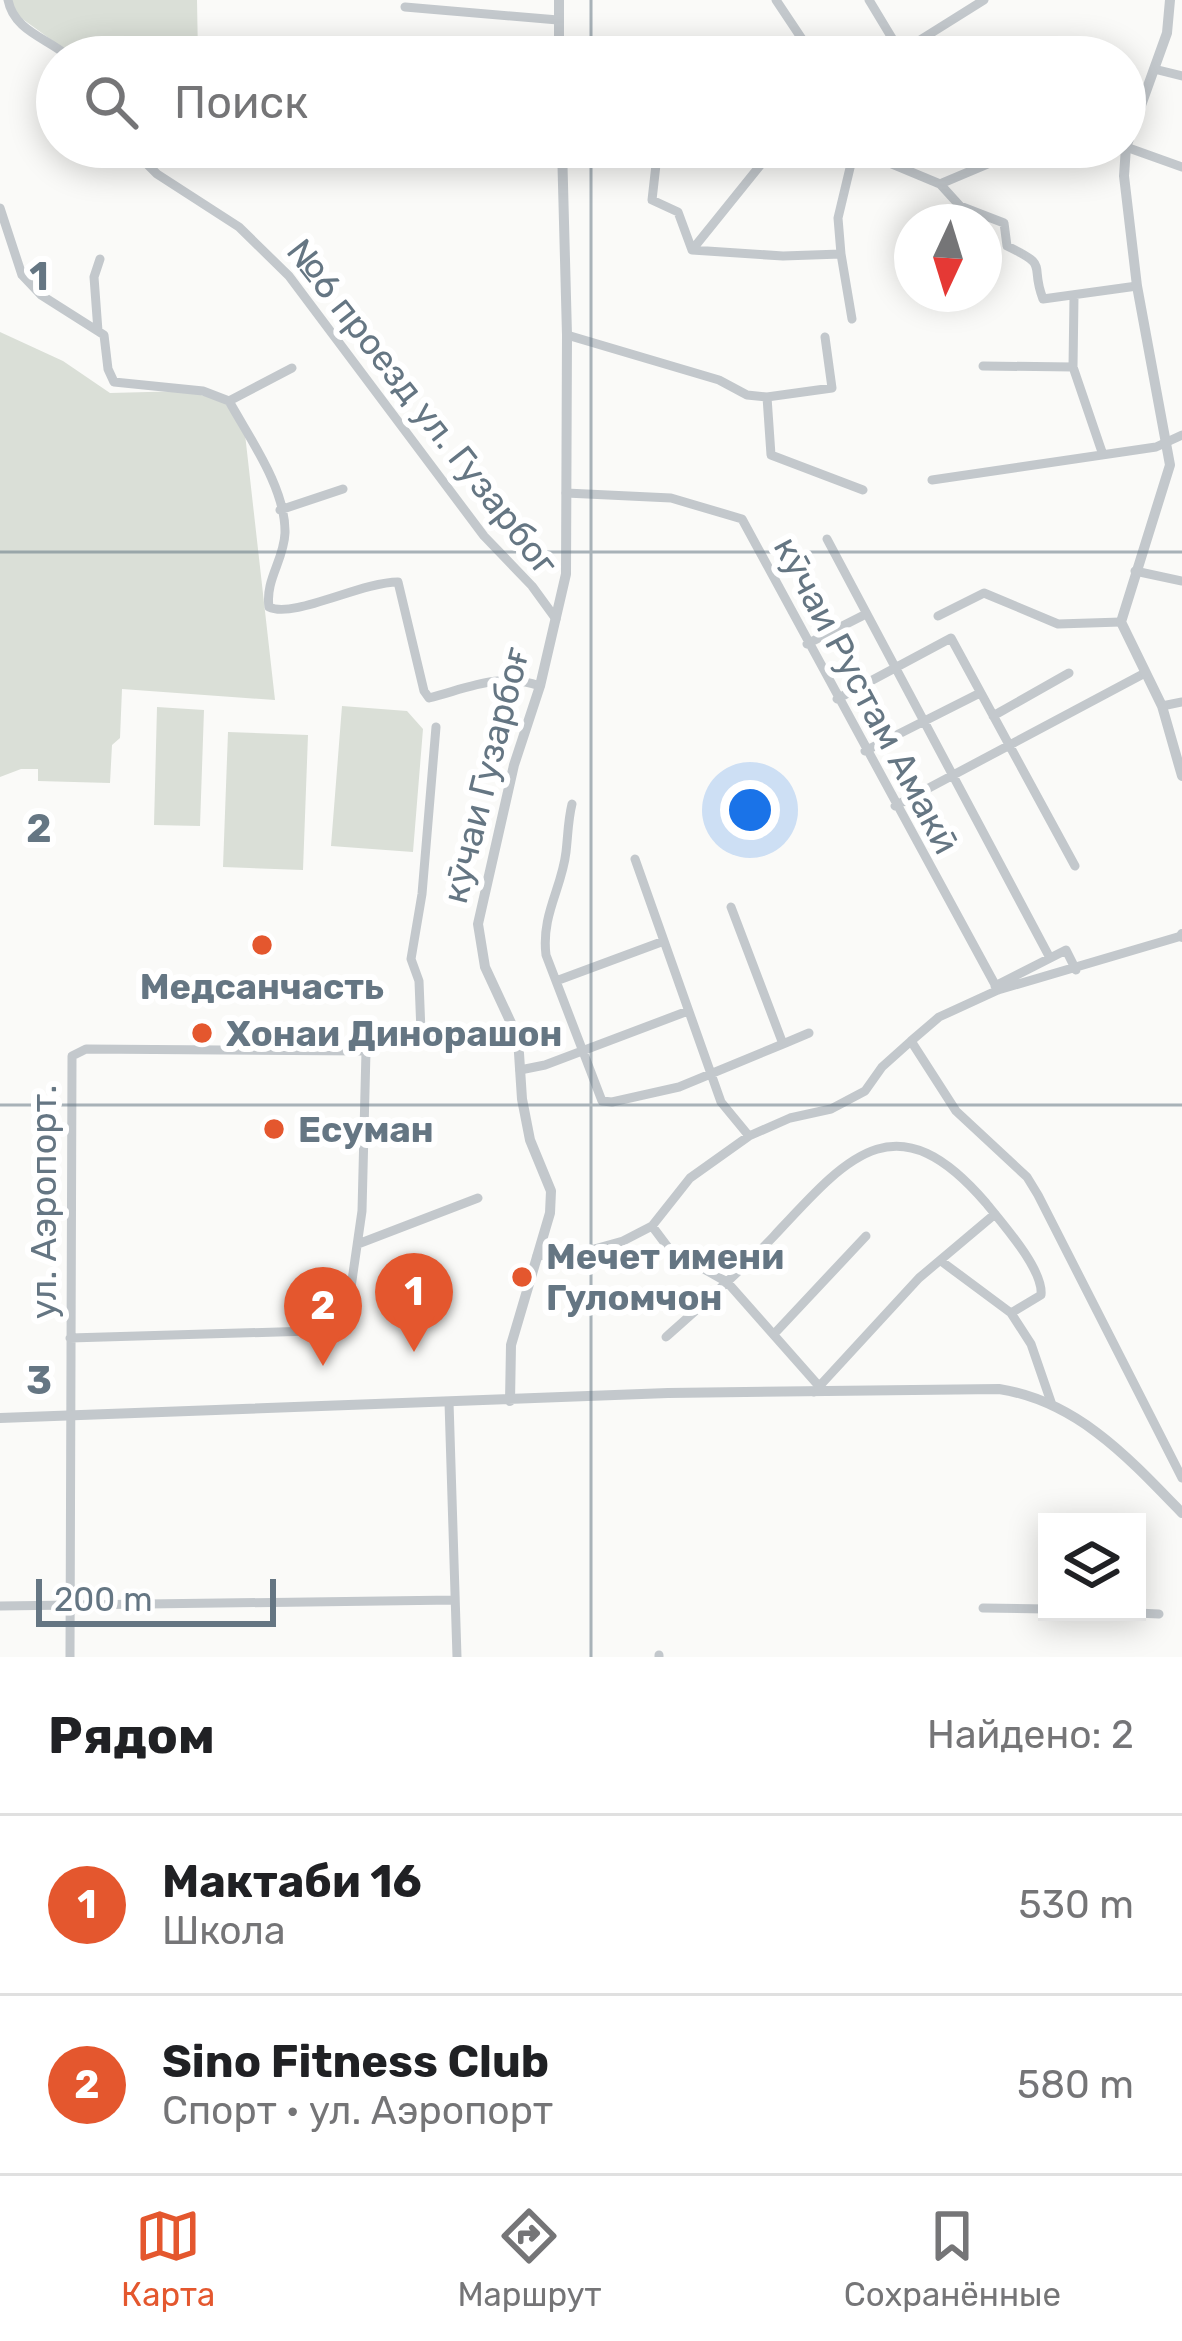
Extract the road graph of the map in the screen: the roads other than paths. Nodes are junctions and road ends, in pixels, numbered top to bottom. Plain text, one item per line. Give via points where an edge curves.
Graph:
1 (8, 0) edge
2 (559, 0) edge
3 (776, 0) edge
4 (869, 0) edge
5 (984, 0) edge
6 (1170, 0) edge
7 (404, 7) dead end
8 (5, 18) edge
9 (558, 20) junction
10 (558, 36) edge
11 (800, 36) edge
12 (887, 36) edge
13 (927, 36) edge
14 (36, 37) edge
15 (1154, 69) junction
16 (1182, 76) edge
17 (1146, 91) edge
18 (1146, 154) edge
19 (1182, 167) edge
20 (151, 168) edge
21 (563, 168) edge
22 (656, 168) edge
23 (758, 168) edge
24 (850, 168) edge
25 (902, 168) edge
26 (978, 168) edge
27 (1125, 168) edge
28 (940, 184) junction
29 (0, 208) edge
30 (692, 250) junction
31 (841, 254) junction
32 (100, 259) dead end
33 (1137, 286) junction
34 (1074, 297) junction
35 (852, 319) dead end
36 (98, 331) junction
37 (567, 335) junction
38 (825, 337) dead end
39 (983, 366) dead end
40 (1073, 367) junction
41 (292, 368) dead end
42 (766, 397) junction
43 (230, 401) junction
44 (1182, 435) edge
45 (1166, 445) junction
46 (1102, 452) junction
47 (932, 480) dead end
48 (343, 489) dead end
49 (863, 490) dead end
50 (566, 493) junction
51 (280, 510) junction
52 (827, 539) dead end
53 (1134, 571) junction
54 (1182, 581) edge
55 (866, 614) junction
56 (938, 616) dead end
57 (556, 619) junction
58 (1120, 622) junction
59 (807, 644) junction
60 (895, 669) junction
61 (1145, 673) junction
62 (1069, 674) dead end
63 (540, 686) junction
64 (980, 693) junction
65 (837, 700) junction
66 (1182, 702) edge
67 (1162, 706) junction
68 (993, 716) junction
69 (924, 722) junction
70 (436, 728) dead end
71 (1009, 744) junction
72 (865, 752) junction
73 (950, 775) junction
74 (1182, 776) edge
75 (572, 803) dead end
76 (895, 806) junction
77 (635, 859) dead end
78 (1075, 866) dead end
79 (731, 907) dead end
80 (1182, 936) edge
81 (664, 941) junction
82 (1050, 958) junction
83 (1076, 970) junction
84 (556, 981) junction
85 (996, 988) junction
86 (688, 1011) junction
87 (458, 1031) dead end
88 (421, 1032) junction
89 (809, 1034) dead end
90 (911, 1042) junction
91 (783, 1044) junction
92 (582, 1049) junction
93 (367, 1051) junction
94 (520, 1070) junction
95 (711, 1075) junction
96 (749, 1136) junction
97 (478, 1198) dead end
98 (995, 1214) junction
99 (652, 1226) junction
100 (866, 1235) dead end
101 (358, 1244) junction
102 (537, 1256) junction
103 (941, 1261) junction
104 (727, 1282) junction
105 (1011, 1313) junction
106 (775, 1333) junction
107 (666, 1336) dead end
108 (70, 1338) junction
109 (816, 1389) junction
110 (509, 1401) junction
111 (449, 1402) junction
112 (1051, 1402) junction
113 (70, 1414) junction
114 (0, 1418) edge
115 (1181, 1477) edge
116 (1182, 1513) edge
117 (455, 1600) junction
118 (70, 1605) junction
119 (0, 1606) edge
120 (983, 1608) dead end
121 (1038, 1609) edge
122 (1146, 1613) edge
123 (1159, 1614) dead end
124 (70, 1657) edge
125 (457, 1657) edge

1 - 8 street
2 - 9 street
3 - 11 street
4 - 12 street
5 - 13 street
6 - 15 street
7 - 9 street
8 - 14 street
9 - 10 street
15 - 16 street
15 - 17 street
18 - 19 street
20 - 57 street, №6 проезд ул. Гузарбог via 239,227 289,276
21 - 37 street, кӯчаи Гузарбоғ
22 - 30 street via 652,200 678,212
23 - 30 street
24 - 31 street via 838,218
25 - 28 street
26 - 28 street
27 - 33 street
28 - 34 street via 959,206 1004,223 1007,246 1037,263 1043,299
29 - 36 street via 22,275
30 - 31 street
31 - 35 street
32 - 36 street
33 - 34 street
33 - 45 street
34 - 40 street
36 - 43 street via 114,382
37 - 42 street
37 - 50 street, кӯчаи Гузарбоғ
38 - 42 street via 832,388
39 - 40 street
40 - 46 street
41 - 43 street
42 - 49 street via 772,455
43 - 51 street
44 - 45 street
45 - 46 street
45 - 53 street via 1168,481
46 - 47 street
48 - 51 street
50 - 57 street, кӯчаи Гузарбоғ via 566,574
50 - 59 street, кӯчаи Рустам Амакӣ via 671,498 742,519
51 - 63 street via 285,537 268,608 291,610 398,582 429,698 495,678
52 - 55 street
53 - 54 street
53 - 58 street
55 - 59 street
55 - 60 street
56 - 58 street via 984,593 1058,624
57 - 63 street, кӯчаи Гузарбоғ
58 - 61 street
59 - 65 street, кӯчаи Рустам Амакӣ
60 - 64 street via 951,638
60 - 65 street
60 - 69 street
61 - 67 street
61 - 71 street
62 - 68 street
63 - 94 street, кӯчаи Гузарбоғ via 478,924 485,967 518,1038
64 - 68 street
64 - 69 street
65 - 72 street, кӯчаи Рустам Амакӣ
66 - 67 street
67 - 74 street
68 - 71 street
69 - 72 street
69 - 73 street
70 - 88 street via 411,959
71 - 73 street
71 - 78 street
72 - 76 street, кӯчаи Рустам Амакӣ
73 - 76 street
73 - 82 street
75 - 84 street via 544,924
76 - 85 street, кӯчаи Рустам Амакӣ
77 - 81 street
79 - 91 street
80 - 83 street
81 - 84 street
81 - 86 street
82 - 83 street via 1066,950
82 - 85 street
83 - 85 street
84 - 92 street
85 - 90 street via 939,1017
86 - 92 street
86 - 95 street
87 - 88 street
88 - 93 street
89 - 91 street
90 - 96 street via 865,1091
90 - 115 street via 956,1111 1027,1177
91 - 95 street
92 - 94 street
92 - 95 street via 606,1102
93 - 101 street
93 - 108 street, ул. Аэропорт. via 76,1052
94 - 102 street, кӯчаи Гузарбоғ via 530,1140 551,1191
95 - 96 street
96 - 99 street via 690,1178
97 - 101 street
98 - 103 street
98 - 104 street via 945,1160 903,1146 881,1148 817,1187
98 - 105 street via 1042,1284 1037,1300
99 - 102 street via 587,1251
99 - 104 street via 676,1258
100 - 106 street
101 - 108 street via 348,1308 332,1325
102 - 110 street, кӯчаи Гузарбоғ via 512,1345
103 - 105 street
103 - 109 street
104 - 106 street
104 - 107 street
105 - 112 street
106 - 109 street
108 - 113 street, ул. Аэропорт.
109 - 110 street
109 - 112 street via 999,1389
110 - 111 street
111 - 113 street
111 - 117 street
112 - 116 street via 1107,1439
113 - 114 street
113 - 118 street, ул. Аэропорт.
117 - 118 street
117 - 125 street
118 - 119 street
118 - 124 street, ул. Аэропорт.
120 - 121 street
122 - 123 street

